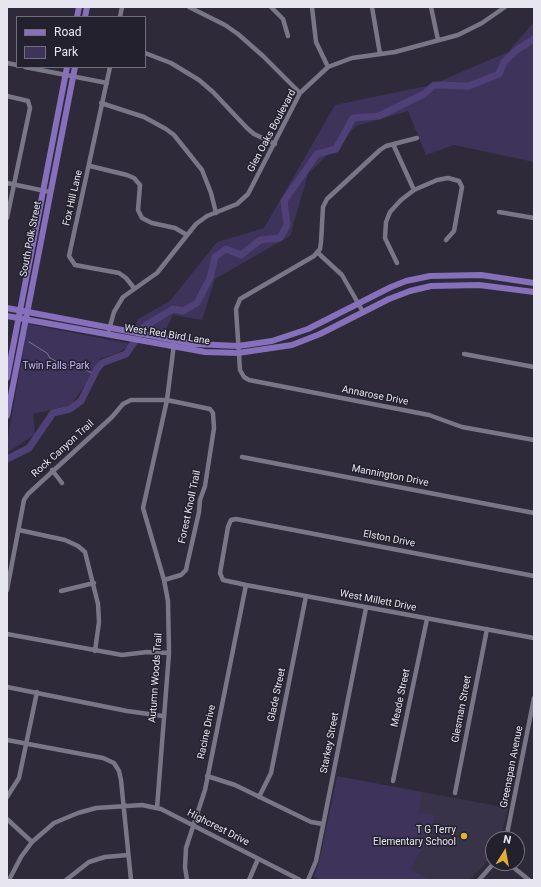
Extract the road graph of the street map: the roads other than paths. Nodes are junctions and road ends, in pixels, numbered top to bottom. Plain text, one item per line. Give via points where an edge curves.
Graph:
1 (189, 7) edge
2 (271, 7) edge
3 (312, 7) edge
4 (372, 7) edge
5 (431, 7) edge
6 (505, 7) edge
7 (288, 36) dead end
8 (438, 40) junction
9 (146, 53) edge
10 (380, 54) junction
11 (328, 67) junction
12 (30, 68) edge
13 (68, 68) edge
14 (75, 68) edge
15 (110, 68) edge
16 (66, 75) junction
17 (73, 76) junction
18 (107, 83) junction
19 (300, 94) junction
20 (7, 96) edge
21 (101, 103) junction
22 (417, 138) dead end
23 (274, 144) junction
24 (393, 144) junction
25 (90, 166) junction
26 (7, 183) edge
27 (15, 184) junction
28 (414, 190) junction
29 (43, 191) junction
30 (50, 192) junction
31 (499, 212) dead end
32 (216, 213) junction
33 (7, 218) edge
34 (534, 218) edge
35 (187, 235) junction
36 (446, 240) dead end
37 (317, 252) junction
38 (397, 263) dead end
39 (515, 279) junction
40 (406, 281) junction
41 (534, 283) edge
42 (134, 288) junction
43 (513, 288) junction
44 (410, 291) junction
45 (534, 292) edge
46 (359, 303) junction
47 (7, 308) edge
48 (20, 311) junction
49 (27, 312) junction
50 (363, 312) junction
51 (7, 316) edge
52 (18, 318) junction
53 (25, 320) junction
54 (109, 332) junction
55 (153, 340) junction
56 (175, 340) junction
57 (238, 346) junction
58 (174, 347) junction
59 (238, 352) junction
60 (464, 354) dead end
61 (534, 367) edge
62 (7, 378) edge
63 (167, 400) junction
64 (202, 408) joint
65 (7, 416) edge
66 (534, 440) edge
67 (242, 457) dead end
68 (52, 470) junction
69 (62, 483) dead end
70 (534, 513) edge
71 (19, 530) junction
72 (7, 560) edge
73 (12, 562) junction
74 (220, 576) joint
75 (534, 576) edge
76 (164, 580) junction
77 (94, 583) junction
78 (246, 585) junction
79 (7, 590) edge
80 (61, 591) dead end
81 (306, 596) junction
82 (366, 608) junction
83 (426, 619) junction
84 (486, 628) junction
85 (7, 634) edge
86 (534, 638) edge
87 (95, 651) junction
88 (169, 653) junction
89 (7, 687) edge
90 (38, 692) junction
91 (534, 698) edge
92 (163, 716) junction
93 (7, 740) edge
94 (26, 744) junction
95 (207, 776) junction
96 (393, 781) dead end
97 (455, 793) dead end
98 (7, 797) edge
99 (259, 797) junction
100 (124, 806) junction
101 (157, 808) junction
102 (7, 819) edge
103 (192, 824) junction
104 (323, 824) junction
105 (508, 831) edge
106 (32, 842) junction
107 (128, 854) junction
108 (258, 859) junction
109 (487, 871) edge
110 (518, 871) edge
111 (10, 880) edge
112 (66, 880) edge
113 (131, 880) edge
114 (187, 880) edge
115 (249, 880) edge
116 (300, 880) edge
117 (308, 880) edge
118 (480, 880) edge
119 (529, 880) edge

1 - 19 street via 238,34
2 - 7 street via 283,19
3 - 11 street via 316,42
4 - 10 street
5 - 8 street
6 - 8 street, Glen Oaks Boulevard via 472,29
8 - 10 street, Glen Oaks Boulevard
9 - 23 street via 171,63 198,80 254,134
10 - 11 street, Glen Oaks Boulevard via 352,58
11 - 19 street, Glen Oaks Boulevard
12 - 16 street
13 - 16 main road, South Polk Street
14 - 17 main road, South Polk Street
15 - 18 street, Fox Hill Lane
16 - 17 street
16 - 29 main road, South Polk Street
17 - 18 street
17 - 30 main road, South Polk Street
18 - 21 street, Fox Hill Lane
19 - 23 street, Glen Oaks Boulevard
20 - 27 street via 28,101 30,108
21 - 25 street, Fox Hill Lane
21 - 32 street via 154,122 174,135 202,170
22 - 24 street
23 - 32 street, Glen Oaks Boulevard via 248,194 236,204
24 - 28 street
24 - 37 street via 380,150 325,202 321,242
25 - 35 street via 134,178 140,185 138,210 142,218 175,228
25 - 42 street, Fox Hill Lane via 70,260 78,266 119,273
26 - 27 street
27 - 29 street
27 - 33 street
28 - 36 street via 448,178 462,184 454,231
28 - 38 street via 394,207 386,222 385,238
29 - 30 street
29 - 48 main road, South Polk Street
30 - 49 main road, South Polk Street
31 - 34 street
32 - 35 street, Glen Oaks Boulevard via 198,222
35 - 42 street, Glen Oaks Boulevard via 157,273
37 - 46 street via 342,275
37 - 57 street, Annarose Drive via 310,259 240,299 236,309
39 - 40 main road, West Red Bird Lane via 453,275
39 - 41 main road, West Red Bird Lane
39 - 43 main road
40 - 44 main road
40 - 46 main road, West Red Bird Lane
42 - 54 street, Glen Oaks Boulevard via 118,304
43 - 44 main road, West Red Bird Lane via 443,284
43 - 45 main road, West Red Bird Lane
44 - 50 main road, West Red Bird Lane
46 - 50 street
46 - 57 main road, West Red Bird Lane via 308,329 264,342
47 - 48 main road, West Red Bird Lane
48 - 49 main road, West Red Bird Lane
48 - 52 main road, South Polk Street
49 - 53 main road, South Polk Street
49 - 54 main road, West Red Bird Lane
50 - 59 main road, West Red Bird Lane via 292,345
51 - 52 main road, West Red Bird Lane
52 - 53 main road, West Red Bird Lane
52 - 62 main road, South Polk Street
53 - 54 main road, West Red Bird Lane
53 - 65 main road, South Polk Street
54 - 55 main road, West Red Bird Lane
55 - 56 main road, West Red Bird Lane
55 - 58 main road, West Red Bird Lane
56 - 57 main road, West Red Bird Lane
56 - 58 street, Autumn Woods Trail
57 - 59 street, Annarose Drive
58 - 59 main road, West Red Bird Lane via 205,352
58 - 63 street, Autumn Woods Trail
59 - 66 street, Annarose Drive via 242,374 249,380 429,415 462,427
60 - 61 street
63 - 64 street, Rock Canyon Trail
63 - 68 street, Rock Canyon Trail via 127,401
63 - 76 street, Autumn Woods Trail via 143,508
64 - 76 street, Forest Knoll Trail via 210,409 214,417 205,486 186,570 181,575
67 - 70 street, Mannington Drive
68 - 69 street
68 - 71 street, Rock Canyon Trail via 26,497
71 - 73 street, Rock Canyon Trail
71 - 77 street via 65,540 78,546 87,556
72 - 73 street
73 - 79 street, Rock Canyon Trail
74 - 75 street, Elston Drive via 229,523 233,519
74 - 78 street, West Millett Drive via 223,580
76 - 88 street, Autumn Woods Trail via 168,602
77 - 80 street
77 - 87 street via 99,622
78 - 81 street, West Millett Drive
78 - 95 street, Racine Drive
81 - 82 street, West Millett Drive
81 - 99 street, Glade Street via 271,773
82 - 83 street, West Millett Drive
82 - 104 street, Starkey Street
83 - 84 street, West Millett Drive
83 - 96 street, Meade Street
84 - 86 street, West Millett Drive
84 - 97 street, Glesman Street
85 - 87 street
87 - 88 street via 122,656 147,652
88 - 92 street, Autumn Woods Trail
89 - 90 street
90 - 92 street
90 - 94 street
91 - 105 street, Greenspan Avenue
92 - 101 street, Autumn Woods Trail
93 - 94 street
94 - 98 street via 19,778
94 - 100 street via 103,758 114,763 119,771
95 - 99 street via 225,781
95 - 103 street, Racine Drive via 197,816
99 - 104 street via 304,819
100 - 101 street, Highcrest Drive via 142,805
100 - 106 street, Highcrest Drive via 96,808 67,817 54,823
100 - 107 street
101 - 103 street, Highcrest Drive
102 - 106 street
103 - 108 street, Highcrest Drive
103 - 114 street, Racine Drive via 186,848
104 - 117 street, Starkey Street via 316,861
106 - 111 street, Highcrest Drive via 21,857
107 - 112 street via 89,862
107 - 113 street
108 - 115 street
108 - 116 street, Highcrest Drive
109 - 118 street
110 - 119 street

